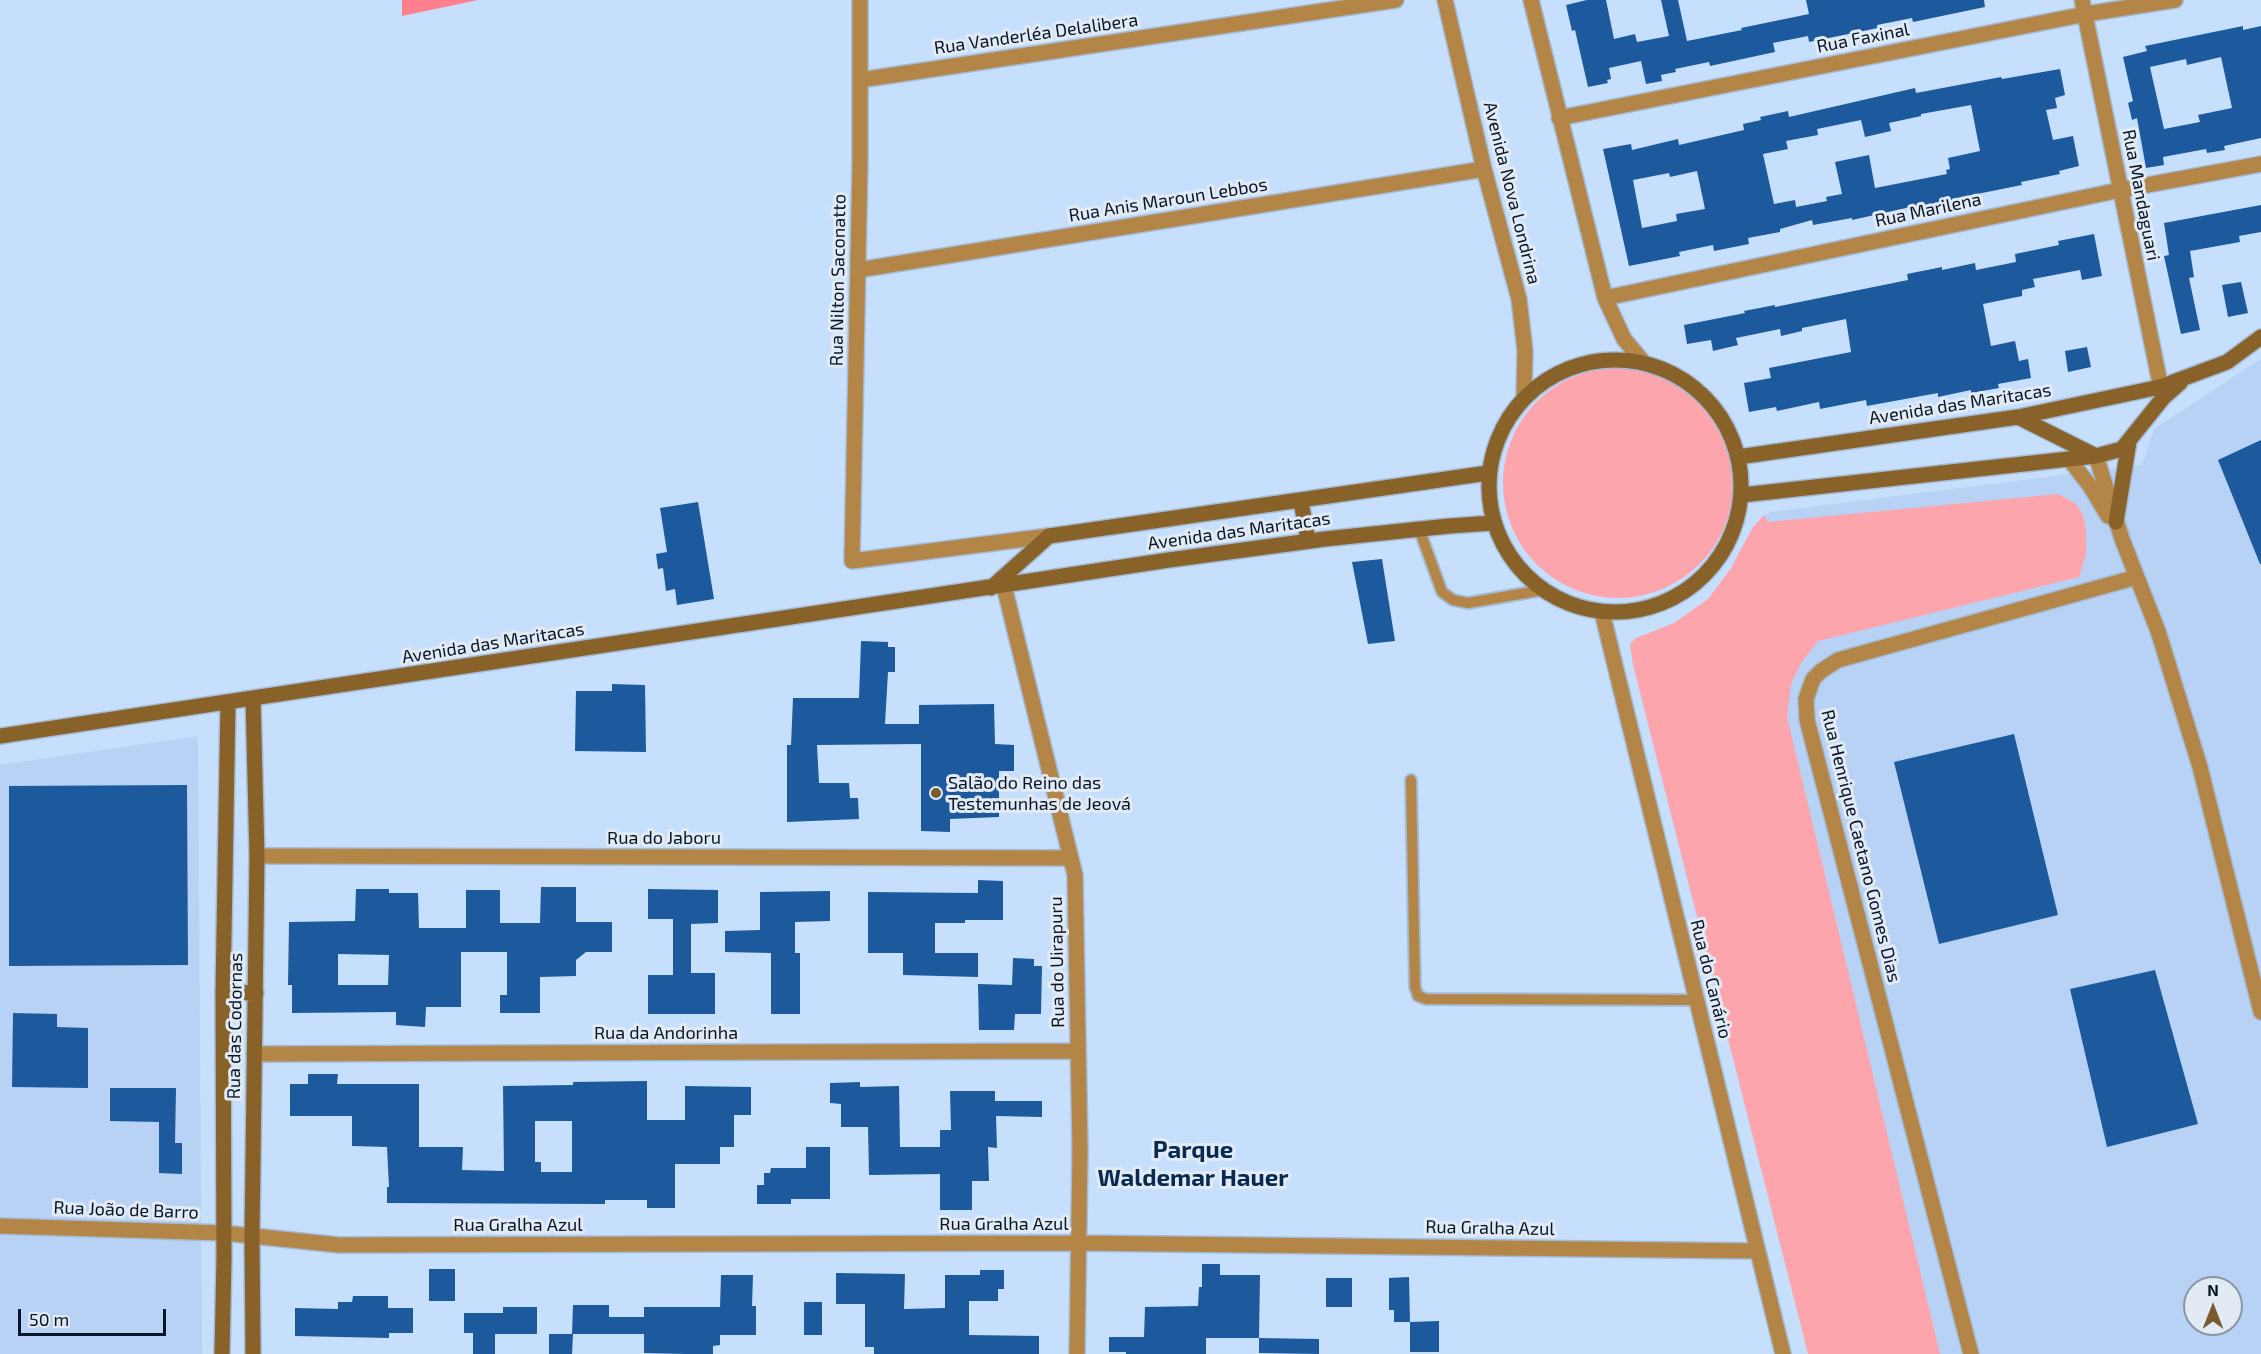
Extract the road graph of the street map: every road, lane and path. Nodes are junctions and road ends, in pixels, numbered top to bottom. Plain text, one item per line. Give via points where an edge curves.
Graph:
1 (860, 0) edge
2 (1396, 0) edge
3 (1444, 0) edge
4 (1531, 0) edge
5 (2175, 0) edge
6 (2084, 7) edge
7 (860, 80) junction
8 (1559, 118) junction
9 (2261, 164) edge
10 (1484, 169) junction
11 (2120, 190) junction
12 (858, 270) junction
13 (1605, 298) junction
14 (2261, 337) edge
15 (1644, 363) junction
16 (2162, 392) junction
17 (1524, 397) junction
18 (2018, 417) junction
19 (2128, 442) junction
20 (2096, 456) junction
21 (1738, 457) junction
22 (2069, 459) junction
23 (1488, 473) junction
24 (1742, 495) junction
25 (1301, 501) junction
26 (2116, 522) junction
27 (1493, 523) junction
28 (1419, 529) junction
29 (1049, 536) junction
30 (2122, 540) junction
31 (1308, 541) junction
32 (852, 561) joint
33 (2136, 578) junction
34 (999, 584) junction
35 (1543, 590) junction
36 (1602, 612) junction
37 (254, 698) junction
38 (228, 703) junction
39 (0, 736) edge
40 (1411, 780) dead end
41 (257, 856) junction
42 (1071, 858) junction
43 (223, 992) junction
44 (256, 993) junction
45 (1696, 1000) junction
46 (2261, 1012) edge
47 (1078, 1051) junction
48 (254, 1054) junction
49 (0, 1226) edge
50 (225, 1233) junction
51 (252, 1236) junction
52 (1079, 1243) junction
53 (1757, 1251) junction
54 (222, 1354) edge
55 (253, 1354) edge
56 (1077, 1354) edge
57 (1783, 1354) edge
58 (1971, 1354) edge

1 - 7 street, Rua Nilton Saconatto
2 - 7 street, Rua Vanderléa Delalibera
3 - 10 street, Avenida Nova Londrina
4 - 8 street
5 - 6 street, Rua Faxinal
6 - 8 street, Rua Faxinal
6 - 11 street, Rua Mandaguari
7 - 12 street, Rua Nilton Saconatto
8 - 13 street
9 - 11 street, Rua Marilena
10 - 12 street, Rua Anis Maroun Lebbos
10 - 17 street, Avenida Nova Londrina via 1519,299 1525,351
11 - 13 street, Rua Marilena
11 - 16 street, Rua Mandaguari
12 - 32 street, Rua Nilton Saconatto
13 - 15 street via 1624,339
14 - 16 street via 2227,362 2185,378
15 - 17 street via 1612,360 1580,364 1550,377
15 - 21 street via 1672,373 1698,390 1733,437
16 - 18 street, Avenida das Maritacas
16 - 19 street
17 - 23 street via 1506,421
18 - 20 street
18 - 21 street, Avenida das Maritacas
19 - 20 street via 2122,449
19 - 26 street
20 - 22 street
20 - 26 street
21 - 24 street
22 - 24 street
22 - 30 street
23 - 25 street, Avenida das Maritacas
23 - 27 street
24 - 36 street via 1737,524 1725,550 1685,592 1659,605 1631,612
25 - 29 street, Avenida das Maritacas
25 - 31 street
26 - 30 street
27 - 28 street, Avenida das Maritacas
27 - 35 street via 1512,561
28 - 31 street, Avenida das Maritacas
28 - 35 lane via 1442,592 1453,600 1468,603
29 - 32 street, Avenida das Maritacas
29 - 34 street
30 - 33 street
31 - 34 street, Avenida das Maritacas
33 - 46 street via 2158,631 2200,767
33 - 58 street, Rua Henrique Caetano Gomes Dias via 1838,660 1813,679 1806,699 1806,720
34 - 37 street, Avenida das Maritacas
34 - 42 street, Rua do Uirapuru
35 - 36 street via 1561,601
36 - 45 street, Rua do Canário
37 - 38 street, Avenida das Maritacas
37 - 41 street, Rua das Codornas
38 - 39 street, Avenida das Maritacas
38 - 43 street, Rua das Codornas
40 - 45 lane via 1418,996
41 - 42 street, Rua do Jaboru
41 - 44 street, Rua das Codornas
42 - 47 street, Rua do Uirapuru via 1075,875
43 - 44 street
43 - 50 street, Rua das Codornas
44 - 48 street, Rua das Codornas
45 - 53 street, Rua do Canário
47 - 48 street, Rua da Andorinha
47 - 52 street, Rua do Uirapuru
48 - 51 street, Rua das Codornas
49 - 50 street, Rua João de Barro
50 - 51 street, Rua João de Barro
50 - 54 street, Rua das Codornas
51 - 52 street, Rua Gralha Azul via 339,1245
51 - 55 street, Rua das Codornas
52 - 53 street, Rua Gralha Azul
52 - 56 street, Rua do Uirapuru
53 - 57 street, Rua do Canário

